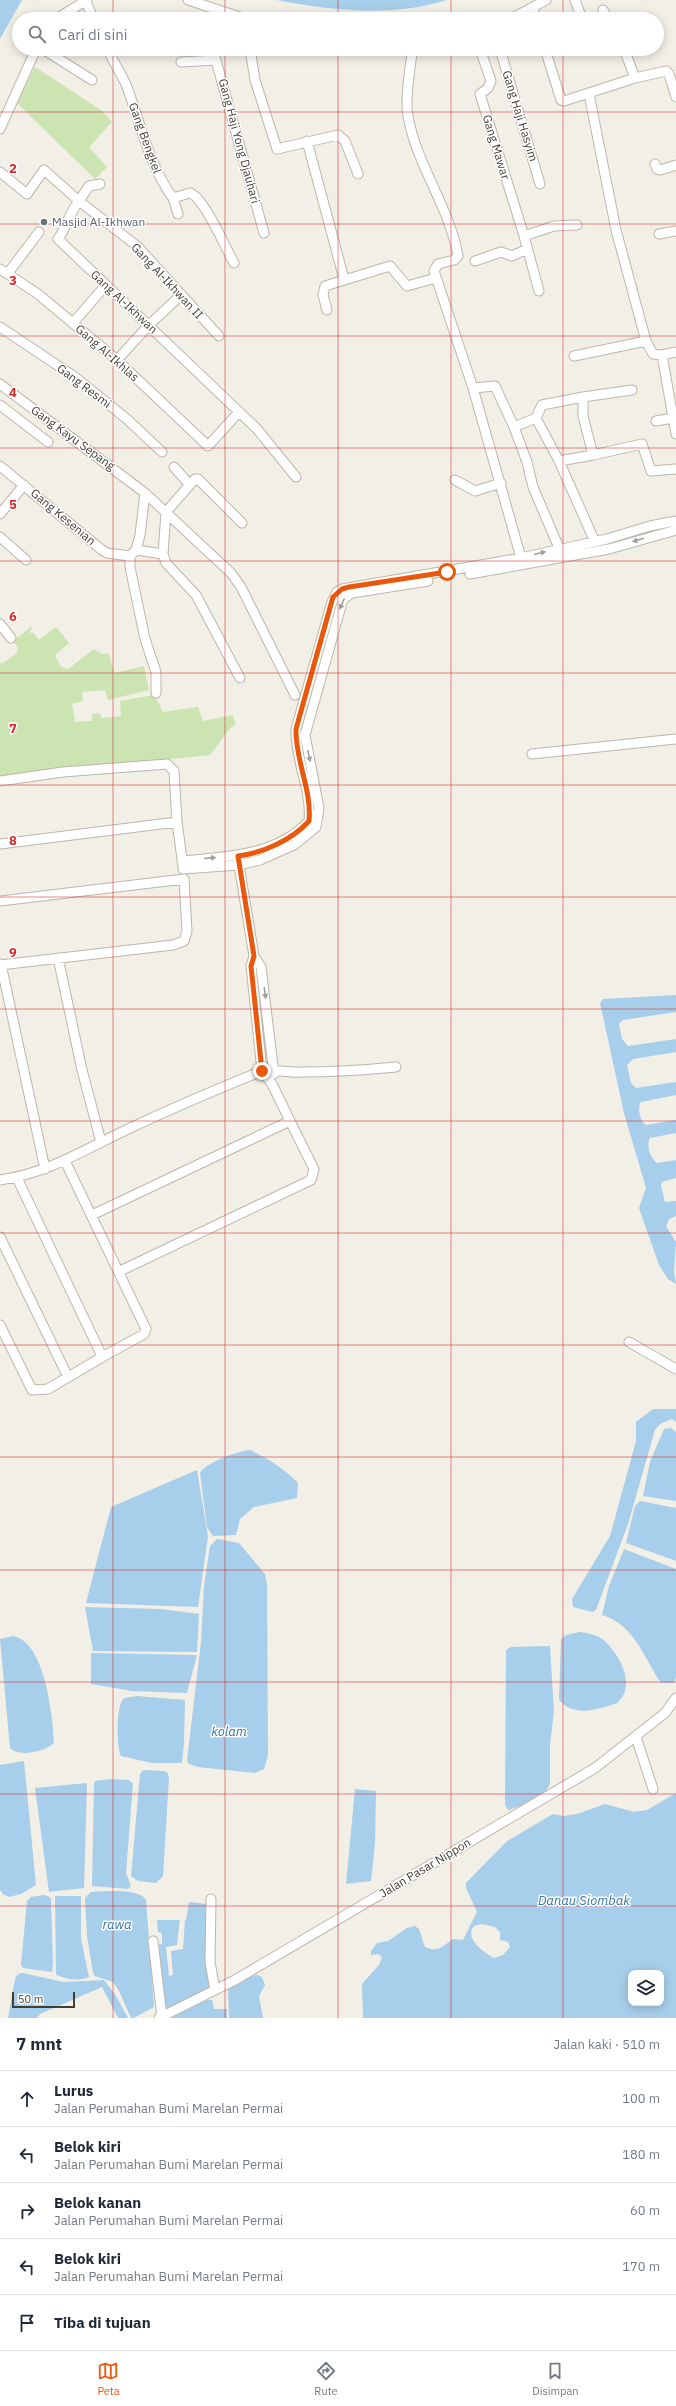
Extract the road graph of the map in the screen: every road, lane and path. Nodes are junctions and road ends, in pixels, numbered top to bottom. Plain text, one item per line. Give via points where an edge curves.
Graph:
1 (86, 0) edge
2 (188, 0) edge
3 (546, 0) edge
4 (575, 0) edge
5 (533, 8) junction
6 (67, 12) edge
7 (91, 12) edge
8 (212, 12) edge
9 (525, 12) edge
10 (534, 12) edge
11 (579, 12) edge
12 (33, 56) edge
13 (54, 56) edge
14 (110, 56) edge
15 (216, 56) edge
16 (251, 56) edge
17 (412, 56) edge
18 (482, 56) edge
19 (502, 56) edge
20 (547, 56) edge
21 (627, 56) edge
22 (216, 60) junction
23 (180, 62) dead end
24 (635, 78) junction
25 (92, 80) dead end
26 (589, 94) junction
27 (676, 96) edge
28 (0, 129) edge
29 (307, 141) junction
30 (655, 164) dead end
31 (676, 165) edge
32 (0, 172) edge
33 (358, 174) dead end
34 (100, 184) dead end
35 (540, 184) dead end
36 (172, 198) junction
37 (79, 201) junction
38 (178, 214) dead end
39 (577, 225) dead end
40 (676, 231) edge
41 (38, 232) dead end
42 (264, 233) dead end
43 (659, 234) dead end
44 (524, 236) junction
45 (527, 249) junction
46 (475, 260) dead end
47 (234, 263) dead end
48 (4, 271) edge
49 (436, 278) junction
50 (344, 279) junction
51 (106, 285) junction
52 (539, 291) dead end
53 (180, 296) junction
54 (328, 310) dead end
55 (73, 323) junction
56 (149, 325) junction
57 (0, 327) edge
58 (219, 336) dead end
59 (646, 341) junction
60 (676, 352) edge
61 (662, 355) junction
62 (574, 356) dead end
63 (117, 360) junction
64 (0, 384) edge
65 (473, 388) junction
66 (632, 390) dead end
67 (583, 397) junction
68 (0, 405) edge
69 (239, 412) junction
70 (536, 418) junction
71 (673, 418) junction
72 (656, 421) dead end
73 (514, 427) junction
74 (676, 434) edge
75 (48, 442) dead end
76 (162, 452) dead end
77 (593, 455) junction
78 (560, 461) junction
79 (0, 466) edge
80 (174, 467) dead end
81 (676, 469) edge
82 (296, 477) dead end
83 (454, 480) dead end
84 (501, 483) junction
85 (189, 484) junction
86 (24, 485) junction
87 (145, 493) junction
88 (166, 512) junction
89 (0, 514) edge
90 (676, 521) edge
91 (242, 523) dead end
92 (676, 530) edge
93 (0, 538) edge
94 (595, 542) junction
95 (608, 544) junction
96 (559, 548) junction
97 (133, 553) junction
98 (163, 554) junction
99 (521, 558) junction
100 (26, 560) dead end
101 (481, 569) junction
102 (0, 624) edge
103 (11, 638) dead end
104 (240, 678) dead end
105 (156, 693) dead end
106 (295, 695) dead end
107 (676, 739) edge
108 (532, 754) dead end
109 (0, 781) edge
110 (177, 822) junction
111 (0, 844) edge
112 (238, 860) junction
113 (182, 865) junction
114 (184, 879) junction
115 (0, 901) edge
116 (254, 956) junction
117 (58, 958) junction
118 (1, 964) edge
119 (272, 1048) junction
120 (260, 1050) junction
121 (396, 1067) dead end
122 (275, 1069) junction
123 (262, 1071) junction
124 (272, 1084) junction
125 (290, 1122) junction
126 (101, 1142) junction
127 (65, 1161) junction
128 (44, 1169) junction
129 (17, 1178) junction
130 (0, 1180) edge
131 (92, 1215) junction
132 (0, 1237) edge
133 (120, 1271) junction
134 (0, 1325) edge
135 (629, 1342) dead end
136 (104, 1356) junction
137 (676, 1369) edge
138 (68, 1377) junction
139 (676, 1698) edge
140 (636, 1737) junction
141 (653, 1789) dead end
142 (211, 1899) dead end
143 (153, 1941) dead end
144 (215, 1990) junction
145 (161, 2012) edge

1 - 6 street
1 - 7 street
2 - 8 street
3 - 5 street
4 - 11 street
5 - 9 street
5 - 10 street
12 - 28 street
13 - 25 street
14 - 36 street, Gang Bengkel via 126,86 157,174
15 - 22 street, Gang Haji Yong Djauhari
16 - 29 street via 255,80 274,145 280,149
17 - 49 street via 407,114 458,256 454,260 438,264 435,268
18 - 44 street, Gang Mawar via 491,82 480,94
19 - 35 street, Gang Haji Hasyim
20 - 26 street via 561,100
21 - 24 street
22 - 23 street
22 - 42 street, Gang Haji Yong Djauhari
24 - 26 street
24 - 27 street via 668,72
26 - 59 street via 616,230
29 - 33 street via 335,134 342,136
29 - 50 street
30 - 31 street via 660,170
32 - 37 street via 27,194 44,170
34 - 37 street via 88,186
36 - 38 street, Gang Bengkel
36 - 47 street via 190,193 196,196
37 - 51 street, Gang Al-Ikhwan via 58,239
37 - 53 street, Gang Al-Ikhwan II via 137,246
39 - 44 street via 554,226
40 - 43 street
41 - 48 street
44 - 45 street, Gang Mawar
45 - 46 street via 512,256 501,252
45 - 52 street, Gang Mawar
48 - 55 street, Gang Al-Ikhlas
49 - 50 street via 407,286 390,266
49 - 65 street
50 - 54 street via 325,286 323,295
51 - 55 street
51 - 56 street, Gang Al-Ikhwan
53 - 56 street
53 - 58 street, Gang Al-Ikhwan II
55 - 63 street, Gang Al-Ikhlas
56 - 63 street
56 - 69 street, Gang Al-Ikhwan
57 - 76 street, Gang Resmi via 75,377 128,420
59 - 61 street via 653,354
59 - 62 street
60 - 61 street
61 - 71 street
63 - 69 street, Gang Al-Ikhlas via 208,446
64 - 87 street, Gang Kayu Sepang
65 - 73 street via 495,386
65 - 84 street
66 - 67 street
67 - 70 street via 542,405
67 - 77 street via 583,416
68 - 75 street
69 - 82 street, Gang Al-Ikhwan via 257,429
70 - 73 street
70 - 78 street
71 - 72 street
71 - 74 street
73 - 96 street via 533,487
77 - 78 street
77 - 81 street via 642,444 651,471
78 - 94 street
79 - 86 street, Gang Kesenian
80 - 85 street
83 - 84 street via 476,491
84 - 99 street
85 - 88 street
85 - 91 street via 198,479
86 - 89 street
86 - 97 street, Gang Kesenian via 102,550 107,553
87 - 88 street, Gang Kayu Sepang
87 - 97 street via 143,520
88 - 98 street
88 - 106 street, Gang Kayu Sepang via 231,573 241,587
90 - 95 street via 650,526
92 -> 95 street
93 - 100 street
94 - 95 street
94 - 96 street
95 - 101 street
99 -> 96 street
97 - 98 street, Gang Kesenian
97 - 105 street via 130,567 145,639 156,672
98 - 104 street via 166,563 196,595
99 - 101 street
101 - 112 street via 430,578 381,580 337,592 332,602 301,730 310,805 305,832
102 - 103 street
107 - 108 street
109 - 110 street via 62,772 167,764 174,771
110 - 111 street
110 - 113 street
112 - 113 street
112 - 116 street
113 - 114 street
114 - 115 street
114 - 117 street via 187,931 184,941 173,945
116 -> 119 street via 261,967
116 - 120 street via 251,966
117 - 118 street
117 - 126 street via 82,1070
118 - 128 street
119 - 120 street
119 - 122 street
120 - 123 street
121 - 122 street via 325,1072
122 - 123 street
122 - 124 street
123 - 124 street
123 - 126 street via 168,1110
124 - 125 street
125 - 131 street
125 - 133 street via 314,1169 311,1180
126 - 127 street
127 - 128 street
127 - 131 street
128 - 129 street
129 - 130 street
129 - 136 street
131 - 133 street
132 - 138 street
133 - 136 street via 147,1330
134 - 138 street via 32,1390 48,1389
135 - 137 street
136 - 138 street
139 - 140 street, Jalan Pasar Nippon via 665,1713
140 - 141 street
140 - 144 street, Jalan Pasar Nippon via 596,1768
142 - 144 street via 210,1962
143 - 145 street
144 - 145 street, Jalan Pasar Nippon

